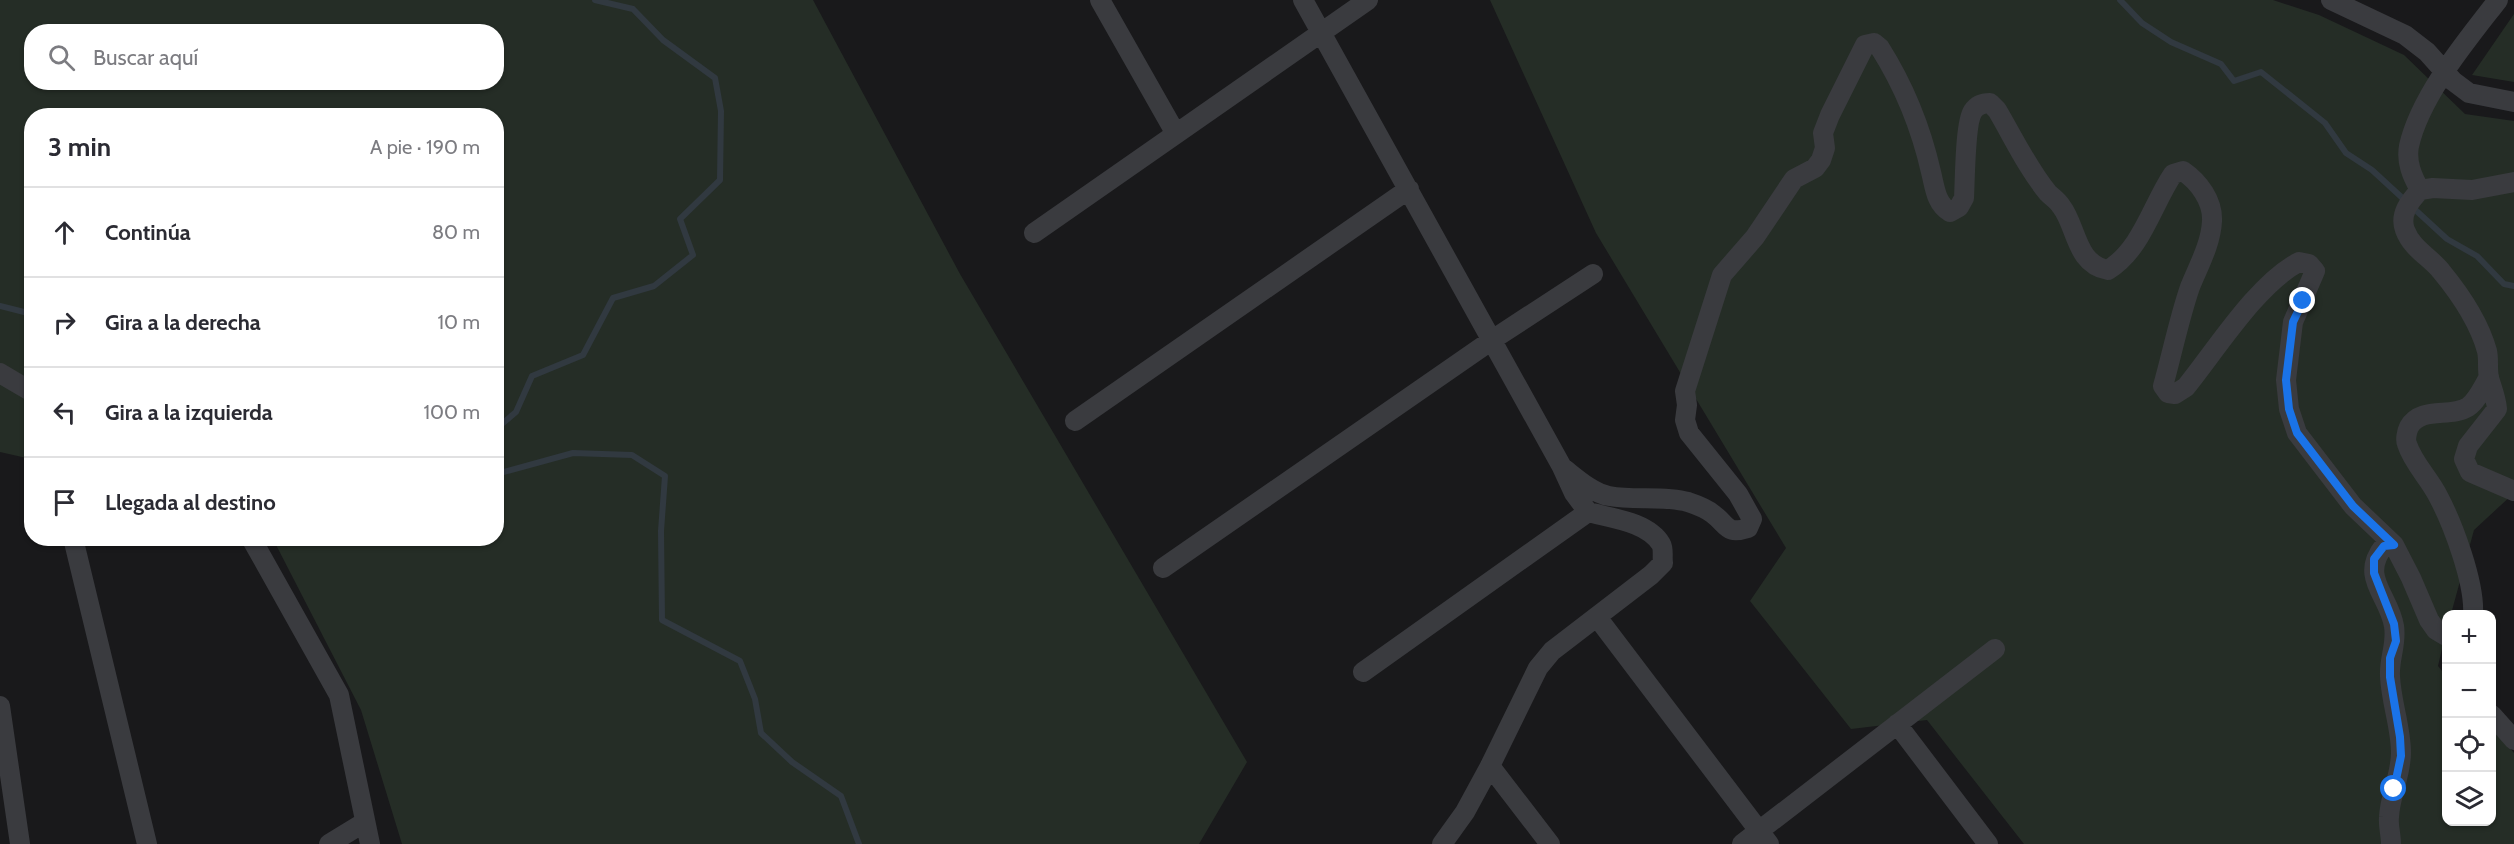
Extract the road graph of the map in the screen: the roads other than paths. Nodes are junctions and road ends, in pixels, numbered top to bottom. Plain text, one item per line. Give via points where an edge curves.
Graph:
1 (1100, 0) edge
2 (1303, 0) edge
3 (1368, 0) edge
4 (2331, 0) edge
5 (2498, 0) edge
6 (1322, 32) junction
7 (2446, 72) junction
8 (2514, 102) edge
9 (1176, 134) junction
10 (2514, 182) edge
11 (1409, 189) junction
12 (2420, 190) junction
13 (1034, 233) dead end
14 (1593, 274) dead end
15 (1492, 340) junction
16 (0, 373) edge
17 (2489, 377) junction
18 (24, 387) edge
19 (1075, 421) dead end
20 (1562, 466) junction
21 (2514, 491) edge
22 (1588, 512) junction
23 (2394, 545) junction
24 (75, 546) edge
25 (255, 546) edge
26 (1163, 568) dead end
27 (2473, 610) edge
28 (1597, 617) junction
29 (2442, 634) edge
30 (1995, 649) dead end
31 (1363, 672) dead end
32 (0, 706) edge
33 (2495, 718) edge
34 (1897, 724) junction
35 (2514, 740) edge
36 (1490, 766) junction
37 (365, 822) junction
38 (1764, 838) edge
39 (20, 844) edge
40 (147, 844) edge
41 (329, 844) edge
42 (370, 844) edge
43 (1442, 844) edge
44 (1550, 844) edge
45 (1742, 844) edge
46 (1988, 844) edge
47 (2391, 844) edge

1 - 9 street
2 - 6 street
3 - 6 street
4 - 7 street via 2405,35
5 - 7 street
6 - 9 street
6 - 11 street
7 - 8 street via 2469,93
7 - 12 street via 2422,110 2409,147 2410,171
9 - 13 street
10 - 12 street via 2472,190
11 - 15 street
11 - 19 street
12 - 17 street via 2405,207 2404,229 2416,248 2440,269 2477,325 2487,352
14 - 15 street
15 - 20 street
15 - 26 street
16 - 18 street
17 - 21 street via 2497,409 2468,446 2464,459 2470,472
17 - 27 street via 2470,406 2457,412 2416,418 2408,428 2406,442 2438,496 2457,544
20 - 22 street
20 - 23 street via 1608,496 1686,501 1709,511 1727,529 1737,532 1748,528 1752,519 1738,495 1689,433 1685,391 1722,275 1755,237 1794,179 1815,168 1821,160 1825,148 1823,133 1830,115 1865,45 1874,43 1890,63 1903,90 1926,150 1936,194 1942,207 1950,212 1964,198 1970,124 1973,111 1983,103 1990,103 1997,110 2048,193 2062,207 2081,249 2100,268 2108,270 2118,264 2130,249 2173,174 2183,171 2198,184 2210,206 2212,220 2163,386 2168,393 2175,394 2186,387 2240,317 2278,276 2299,262 2309,264 2315,271 2313,280 2293,322 2286,380 2289,409 2297,433 2353,506
22 - 28 street via 1637,525 1662,545 1663,562
22 - 31 street
23 - 29 street via 2429,620
23 - 47 street via 2384,546 2374,559 2374,573 2394,624 2396,641 2390,658 2390,677 2401,756 2389,816
24 - 40 street
25 - 37 street via 339,695
28 - 36 street via 1552,651 1538,668
28 - 38 street
30 - 34 street
32 - 39 street
33 - 35 street
34 - 38 street
34 - 46 street
36 - 43 street
36 - 44 street
37 - 41 street
37 - 42 street
38 - 45 street

